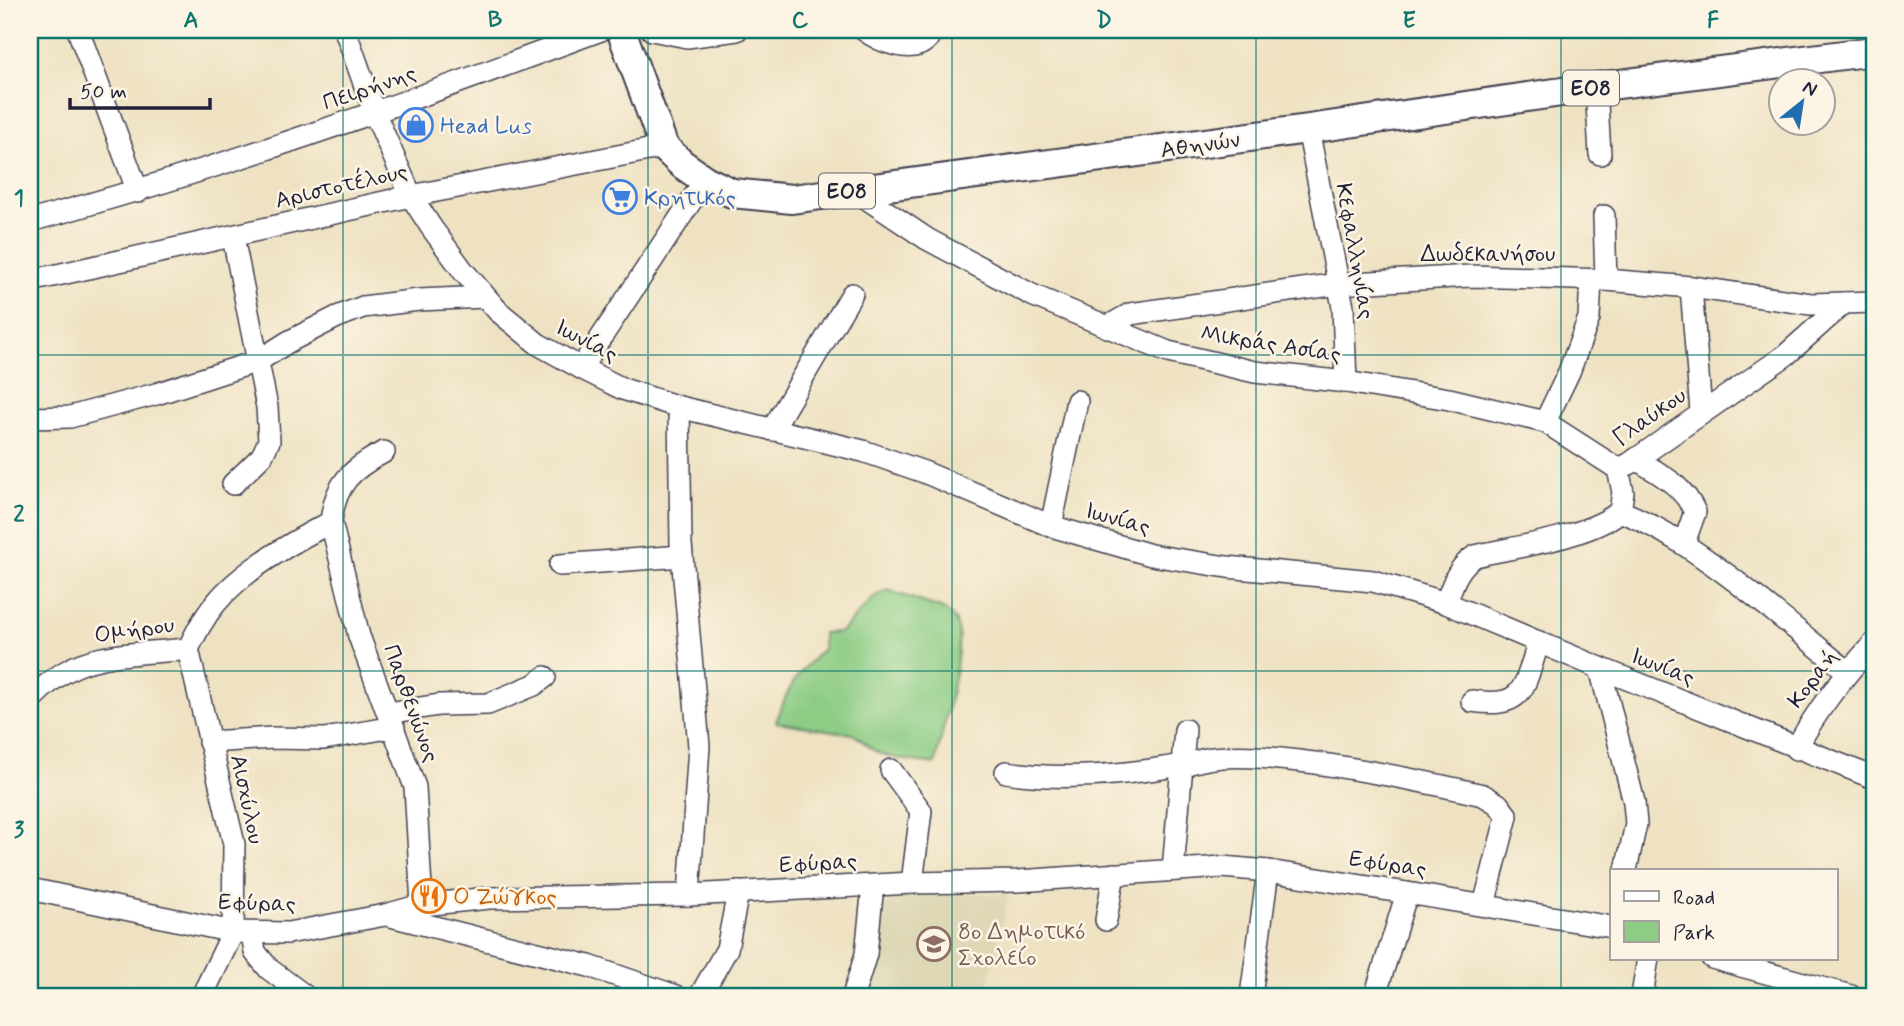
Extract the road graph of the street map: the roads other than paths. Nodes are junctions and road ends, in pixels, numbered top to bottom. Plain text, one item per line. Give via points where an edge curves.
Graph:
1 (78, 30) edge
2 (345, 30) edge
3 (601, 30) edge
4 (621, 30) edge
5 (652, 30) edge
6 (737, 30) edge
7 (864, 30) edge
8 (927, 30) edge
9 (1874, 51) edge
10 (1596, 87) junction
11 (375, 114) junction
12 (1308, 129) junction
13 (664, 147) junction
14 (1600, 154) dead end
15 (705, 180) junction
16 (854, 190) junction
17 (138, 192) junction
18 (411, 196) junction
19 (1604, 216) dead end
20 (30, 221) edge
21 (233, 237) junction
22 (1598, 280) junction
23 (30, 281) edge
24 (1338, 284) junction
25 (1691, 287) junction
26 (852, 294) dead end
27 (485, 297) junction
28 (1874, 302) edge
29 (1844, 303) junction
30 (1107, 327) junction
31 (258, 361) junction
32 (581, 368) junction
33 (1346, 383) junction
34 (1077, 401) dead end
35 (678, 407) junction
36 (1701, 412) junction
37 (30, 418) edge
38 (1545, 422) junction
39 (772, 430) junction
40 (384, 452) dead end
41 (1627, 464) junction
42 (233, 484) dead end
43 (1620, 511) junction
44 (331, 522) junction
45 (1051, 526) junction
46 (1684, 543) junction
47 (682, 556) junction
48 (560, 565) dead end
49 (1446, 603) junction
50 (1539, 642) junction
51 (1874, 643) edge
52 (188, 649) junction
53 (1600, 668) junction
54 (1848, 672) junction
55 (545, 677) dead end
56 (30, 699) edge
57 (1472, 701) dead end
58 (391, 720) junction
59 (1185, 730) dead end
60 (209, 741) junction
61 (1796, 749) junction
62 (1183, 765) junction
63 (891, 770) dead end
64 (1006, 772) dead end
65 (1874, 778) edge
66 (1626, 869) edge
67 (1173, 870) junction
68 (1268, 871) junction
69 (1114, 874) junction
70 (912, 883) junction
71 (873, 886) junction
72 (30, 890) edge
73 (738, 892) junction
74 (1406, 893) junction
75 (689, 895) junction
76 (422, 905) junction
77 (1484, 905) junction
78 (385, 915) junction
79 (1106, 920) dead end
80 (1610, 927) edge
81 (242, 932) junction
82 (1648, 960) edge
83 (1719, 960) edge
84 (666, 994) edge
85 (202, 996) edge
86 (305, 996) edge
87 (700, 996) edge
88 (853, 996) edge
89 (1251, 996) edge
90 (1375, 996) edge
91 (1642, 996) edge
92 (1851, 996) edge

1 - 17 street
2 - 11 street, Ιωνίας
3 - 11 street, Πειρήνης
4 - 13 main road, Αθηνών / ΕΟ8
5 - 6 street via 687,37
7 - 8 street via 889,43 910,46 924,43
9 - 10 main road, Αθηνών / ΕΟ8
10 - 12 main road, Αθηνών / ΕΟ8
10 - 14 street
11 - 17 street, Πειρήνης
11 - 18 street, Ιωνίας
12 - 16 main road, Αθηνών / ΕΟ8
12 - 24 street, Κεφαλληνίας
13 - 15 main road, Αθηνών / ΕΟ8
13 - 18 street, Αριστοτέλους
15 - 16 main road, Αθηνών / ΕΟ8 via 751,197 792,199
15 - 32 street
16 - 30 street, Μικράς Ασίας via 927,239 1032,295
17 - 20 street, Πειρήνης
18 - 21 street, Αριστοτέλους
18 - 27 street, Ιωνίας
19 - 22 street
21 - 23 street, Αριστοτέλους
21 - 31 street
22 - 24 street, Δωδεκανήσου via 1470,276
22 - 25 street, Δωδεκανήσου
22 - 38 street via 1569,372
24 - 30 street, Δωδεκανήσου via 1130,314
24 - 33 street, Κεφαλληνίας
25 - 29 street, Δωδεκανήσου
25 - 36 street
26 - 39 street
27 - 31 street via 363,307
27 - 32 street, Ιωνίας via 538,344
28 - 29 street, Δωδεκανήσου
29 - 36 street, Γλαύκου via 1786,355
30 - 33 street, Μικράς Ασίας via 1168,352 1255,372
31 - 37 street via 69,417
31 - 42 street via 269,441 262,456
32 - 35 street, Ιωνίας via 623,389
33 - 38 street, Μικράς Ασίας via 1449,399
34 - 45 street
35 - 39 street, Ιωνίας
35 - 47 street
36 - 41 street, Γλαύκου
38 - 41 street, Μικράς Ασίας
39 - 45 street, Ιωνίας via 863,451
40 - 44 street via 360,465 339,488
41 - 43 street, Γλαύκου
41 - 46 street, Μικράς Ασίας via 1683,490 1695,512
43 - 46 street
43 - 49 street via 1579,531 1475,556 1456,574
44 - 52 street, Ομήρου via 291,542 228,590 208,613
44 - 58 street, Παρθενώνος via 359,636
45 - 49 street, Ιωνίας via 1151,555 1227,568 1373,581
46 - 54 street
47 - 48 street
47 - 75 street via 699,746
49 - 50 street, Ιωνίας
50 - 53 street, Ιωνίας
50 - 57 street via 1516,697 1494,704
51 - 54 street, Κοραή
52 - 56 street, Ομήρου via 96,659 61,674
52 - 60 street, Αισχύλου
53 - 61 street, Ιωνίας
53 - 66 street via 1634,802 1636,824
54 - 61 street, Κοραή
55 - 58 street via 488,705 439,705
58 - 60 street via 324,739
58 - 76 street, Παρθενώνος via 415,787
59 - 62 street
60 - 81 street, Αισχύλου via 234,844
61 - 65 street, Ιωνίας
62 - 64 street via 1074,778
62 - 67 street
62 - 77 street via 1214,758 1291,760 1377,772 1483,795 1507,816
63 - 70 street via 921,811
67 - 68 street, Εφύρας via 1222,867
67 - 69 street, Εφύρας
68 - 74 street, Εφύρας
68 - 89 street
69 - 70 street, Εφύρας
69 - 79 street
70 - 71 street, Εφύρας
71 - 73 street, Εφύρας
71 - 88 street via 866,954
72 - 81 street, Εφύρας
73 - 75 street, Εφύρας
73 - 87 street via 727,949
74 - 77 street, Εφύρας
74 - 90 street
75 - 76 street, Εφύρας via 489,898
76 - 78 street, Εφύρας
77 - 80 street, Εφύρας
78 - 81 street, Εφύρας via 288,933
78 - 84 street via 589,966
81 - 85 street, Αισχύλου
81 - 86 street via 269,969
82 - 91 street
83 - 92 street

